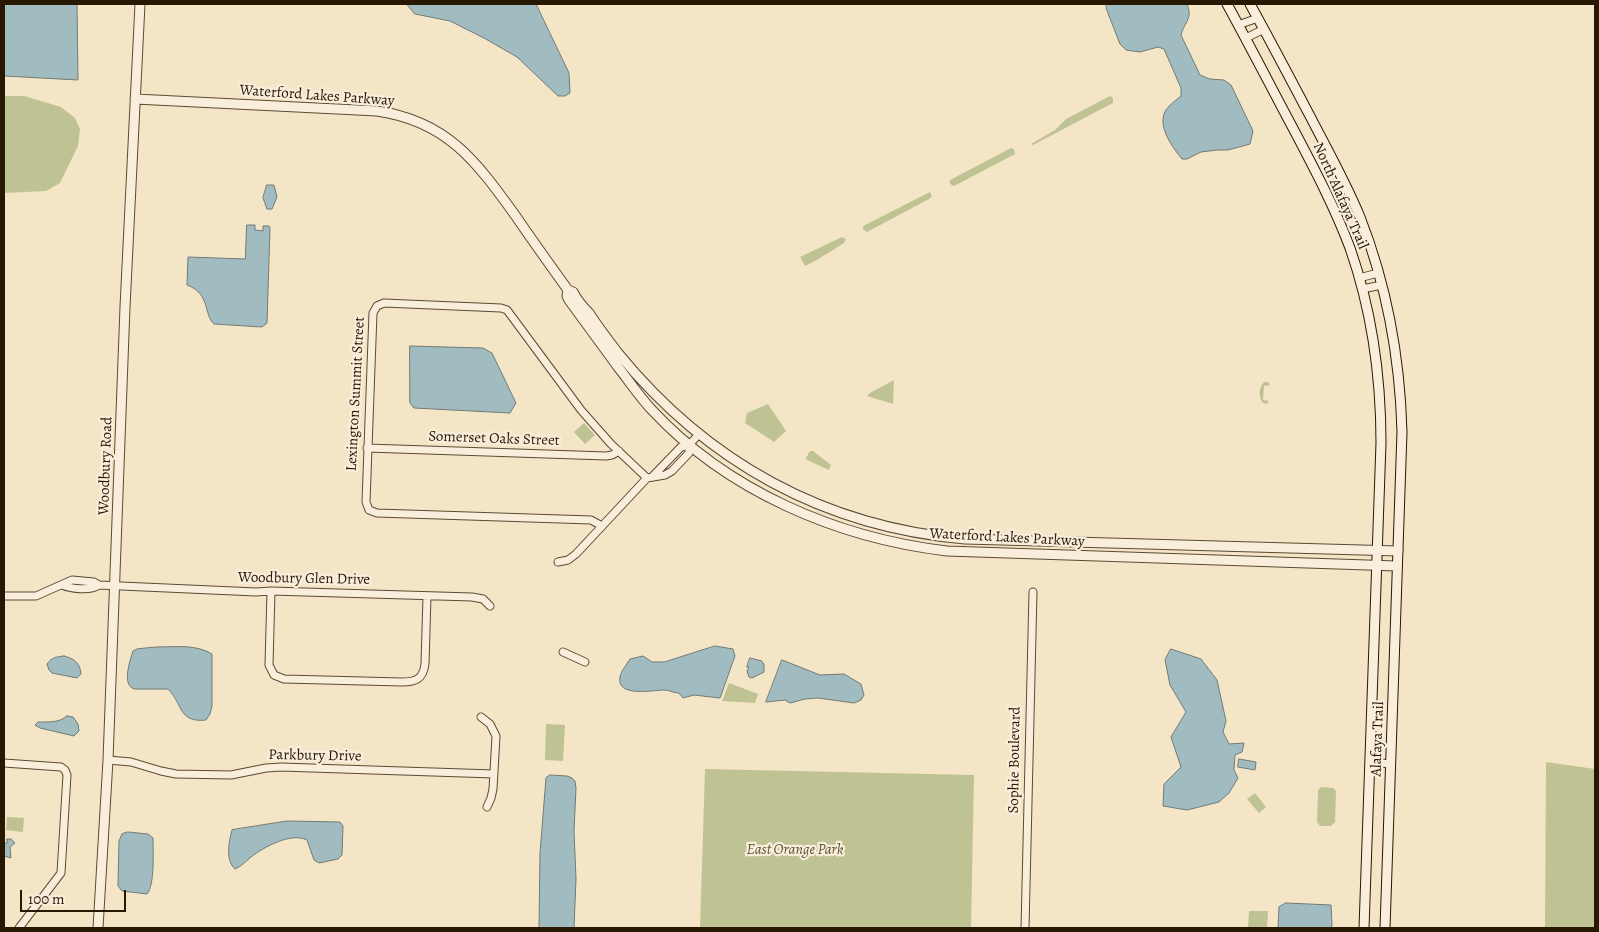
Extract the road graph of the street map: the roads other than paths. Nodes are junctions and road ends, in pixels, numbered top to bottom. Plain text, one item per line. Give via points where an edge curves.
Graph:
1 (140, 4) edge
2 (1227, 4) edge
3 (1250, 4) edge
4 (1258, 18) junction
5 (1238, 24) junction
6 (1264, 29) junction
7 (1246, 38) junction
8 (135, 99) junction
9 (1378, 273) junction
10 (1359, 278) junction
11 (1382, 285) junction
12 (1362, 289) junction
13 (568, 290) junction
14 (699, 434) junction
15 (690, 445) junction
16 (367, 448) junction
17 (619, 451) junction
18 (650, 478) junction
19 (857, 519) junction
20 (602, 526) junction
21 (852, 532) junction
22 (1247, 547) junction
23 (1378, 550) junction
24 (1398, 551) junction
25 (1162, 559) junction
26 (558, 562) dead end
27 (1377, 565) junction
28 (1397, 566) junction
29 (115, 587) junction
30 (271, 591) junction
31 (1033, 592) dead end
32 (4, 596) edge
33 (427, 596) junction
34 (490, 606) dead end
35 (563, 652) dead end
36 (586, 662) dead end
37 (481, 717) dead end
38 (108, 760) junction
39 (1370, 762) junction
40 (4, 763) edge
41 (1390, 764) junction
42 (494, 774) junction
43 (487, 806) dead end
44 (19, 928) edge
45 (98, 928) edge
46 (1025, 928) edge
47 (1364, 928) edge
48 (1385, 928) edge

1 - 8 street, Woodbury Road
2 - 5 street, North Alafaya Trail
3 - 4 street, North Alafaya Trail
4 - 5 street
4 - 6 street, North Alafaya Trail
5 - 7 street, North Alafaya Trail
6 - 7 street
6 - 9 street, North Alafaya Trail via 1348,191
7 - 10 street, North Alafaya Trail via 1328,197
8 - 13 street, Waterford Lakes Parkway via 377,111 425,125 454,142 476,164
8 - 29 street, Woodbury Road
9 - 10 street
9 - 11 street, North Alafaya Trail
10 - 12 street, North Alafaya Trail
11 - 12 street
11 - 24 street, North Alafaya Trail via 1394,338 1401,408
12 - 23 street, North Alafaya Trail via 1380,395
13 - 14 street, Waterford Lakes Parkway via 573,292 642,380
13 - 15 street, Waterford Lakes Parkway via 566,296 642,399
14 - 15 street
14 - 19 street, Waterford Lakes Parkway via 773,483
15 - 18 street via 689,453 672,471
15 - 21 street, Waterford Lakes Parkway via 774,500
16 - 17 street, Somerset Oaks Street via 606,456
16 - 17 street, Lexington Summit Street via 373,312 384,303 507,310 571,398
16 - 20 street, Lexington Summit Street via 366,502 373,513 591,520
17 - 18 street, Lexington Summit Street
18 - 20 street
19 - 21 street
19 - 22 street, Waterford Lakes Parkway via 907,531 965,539
20 - 26 street via 576,554
21 - 25 street, Waterford Lakes Parkway via 947,551
22 - 23 street, Waterford Lakes Parkway
22 - 25 street via 1231,555 1173,553
23 - 24 street, Waterford Lakes Parkway
23 - 27 street, North Alafaya Trail
24 - 28 street, Alafaya Trail
25 - 27 street, Waterford Lakes Parkway
27 - 28 street, Waterford Lakes Parkway
27 - 39 street, Alafaya Trail
28 - 41 street, Alafaya Trail
29 - 30 street, Woodbury Glen Drive
29 - 32 street, Woodbury Glen Drive via 72,580 36,596
29 - 38 street, Woodbury Road
30 - 33 street, Woodbury Glen Drive
30 - 33 street via 269,665 274,675 284,679 417,680 423,674 425,664
31 - 46 street, Sophie Boulevard
33 - 34 street, Woodbury Glen Drive via 478,598
35 - 36 street
37 - 42 street via 495,732
38 - 42 street, Parkbury Drive via 131,762 176,774 231,775 281,767
38 - 45 street, Woodbury Road
39 - 41 street
39 - 47 street, Alafaya Trail
40 - 44 street via 61,767 66,775 61,873
41 - 48 street, Alafaya Trail
42 - 43 street via 493,794

